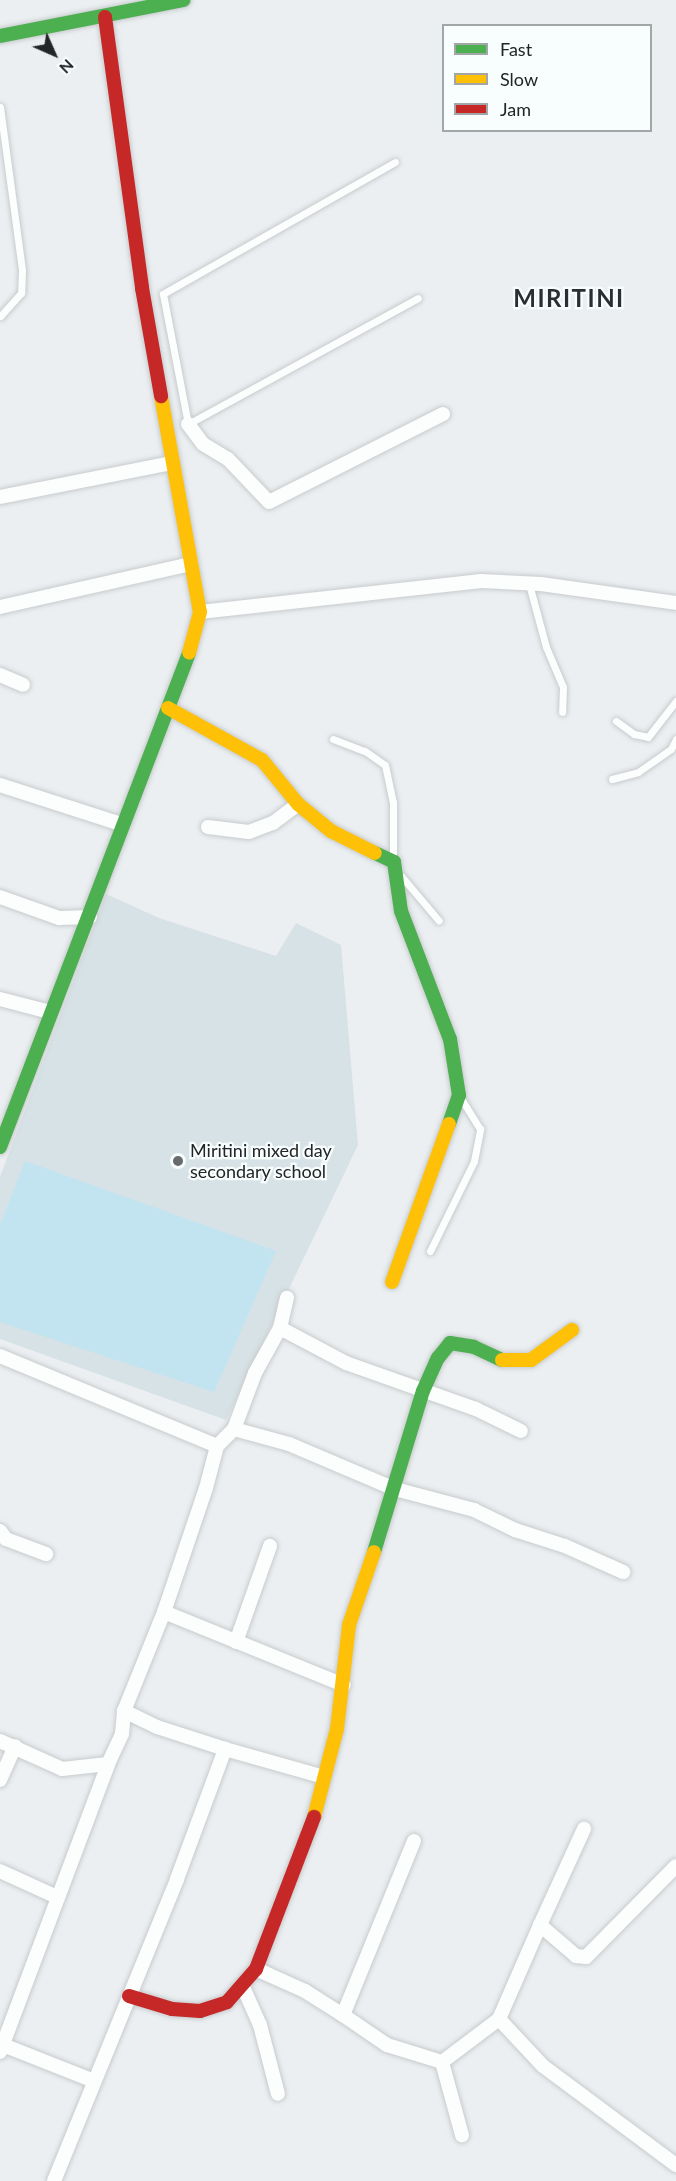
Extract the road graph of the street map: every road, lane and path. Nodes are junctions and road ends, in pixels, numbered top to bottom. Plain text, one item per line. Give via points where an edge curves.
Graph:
1 (184, 0) edge
2 (105, 17) junction
3 (0, 36) edge
4 (0, 107) edge
5 (395, 162) dead end
6 (418, 298) dead end
7 (0, 316) edge
8 (179, 378) junction
9 (161, 379) junction
10 (443, 414) dead end
11 (188, 424) junction
12 (172, 463) junction
13 (0, 497) edge
14 (191, 564) junction
15 (529, 584) junction
16 (676, 603) edge
17 (0, 607) edge
18 (200, 612) junction
19 (0, 675) edge
20 (23, 685) dead end
21 (676, 701) edge
22 (168, 708) junction
23 (562, 712) dead end
24 (616, 721) dead end
25 (333, 739) dead end
26 (676, 739) edge
27 (612, 779) dead end
28 (0, 784) edge
29 (298, 804) junction
30 (121, 824) junction
31 (208, 827) dead end
32 (394, 864) junction
33 (0, 897) edge
34 (90, 917) junction
35 (439, 921) dead end
36 (0, 999) edge
37 (50, 1012) junction
38 (459, 1095) junction
39 (0, 1147) edge
40 (430, 1251) dead end
41 (392, 1282) dead end
42 (287, 1298) dead end
43 (280, 1328) junction
44 (572, 1330) dead end
45 (0, 1356) edge
46 (423, 1390) junction
47 (234, 1429) junction
48 (521, 1431) dead end
49 (217, 1446) junction
50 (395, 1489) junction
51 (0, 1531) edge
52 (270, 1546) dead end
53 (46, 1554) dead end
54 (623, 1572) dead end
55 (164, 1612) junction
56 (237, 1642) junction
57 (344, 1685) junction
58 (124, 1711) junction
59 (0, 1741) edge
60 (15, 1746) junction
61 (225, 1749) junction
62 (108, 1764) junction
63 (324, 1777) junction
64 (0, 1780) edge
65 (584, 1829) dead end
66 (414, 1841) dead end
67 (676, 1866) edge
68 (0, 1871) edge
69 (57, 1898) junction
70 (540, 1925) junction
71 (256, 1970) junction
72 (243, 1987) junction
73 (129, 1996) junction
74 (343, 2015) junction
75 (499, 2019) junction
76 (1, 2049) edge
77 (442, 2061) junction
78 (94, 2081) junction
79 (278, 2094) dead end
80 (462, 2135) dead end
81 (676, 2164) edge
82 (54, 2181) edge

1 - 2 main road
2 - 3 main road
2 - 9 main road via 142,288
4 - 7 lane via 22,270 21,293
5 - 8 lane via 163,294
6 - 11 lane
8 - 9 lane
8 - 11 lane
9 - 12 main road
10 - 11 street via 268,502 228,459 203,444
12 - 13 street
12 - 14 main road
14 - 17 street
14 - 18 main road
15 - 16 street
15 - 18 street via 481,581
15 - 23 lane via 546,647 563,687
18 - 22 main road via 191,650
19 - 20 street
21 - 24 lane via 648,737 634,734
22 - 29 main road via 261,760
22 - 30 main road
25 - 32 lane via 365,751 384,765 393,801
26 - 27 lane via 671,749 638,772
28 - 30 street
29 - 31 street via 273,823 249,832
29 - 32 main road via 331,831
30 - 34 main road
32 - 35 lane
32 - 38 main road via 405,922 450,1039
33 - 34 street via 58,918
34 - 37 main road
36 - 37 street
37 - 39 main road
38 - 40 lane via 480,1129 474,1161
38 - 41 main road
42 - 43 street
43 - 46 street via 346,1364
43 - 47 street via 255,1373
44 - 46 main road via 531,1360 505,1361 474,1347 450,1343
45 - 49 street
46 - 48 street
46 - 50 main road
47 - 49 street
47 - 50 street via 289,1444
49 - 55 street
50 - 54 street via 474,1510
50 - 57 main road via 349,1625
51 - 53 street via 6,1539
52 - 56 street
55 - 56 street
55 - 58 street
56 - 57 street
57 - 63 main road
58 - 61 street via 157,1727
58 - 62 street via 122,1734
59 - 60 street
60 - 62 street via 62,1768
60 - 64 street
61 - 63 street
61 - 73 street
62 - 69 street
63 - 71 main road via 309,1835
65 - 70 street
66 - 74 street
67 - 70 street via 586,1957 576,1956
68 - 69 street
69 - 76 street
70 - 75 street
71 - 72 main road
71 - 74 street via 305,1991
72 - 73 main road via 227,2002 200,2011 172,2010
72 - 79 street via 260,2025
73 - 78 street
74 - 77 street via 387,2045
75 - 77 street
75 - 81 street via 543,2066
76 - 78 street
77 - 80 street
78 - 82 street

